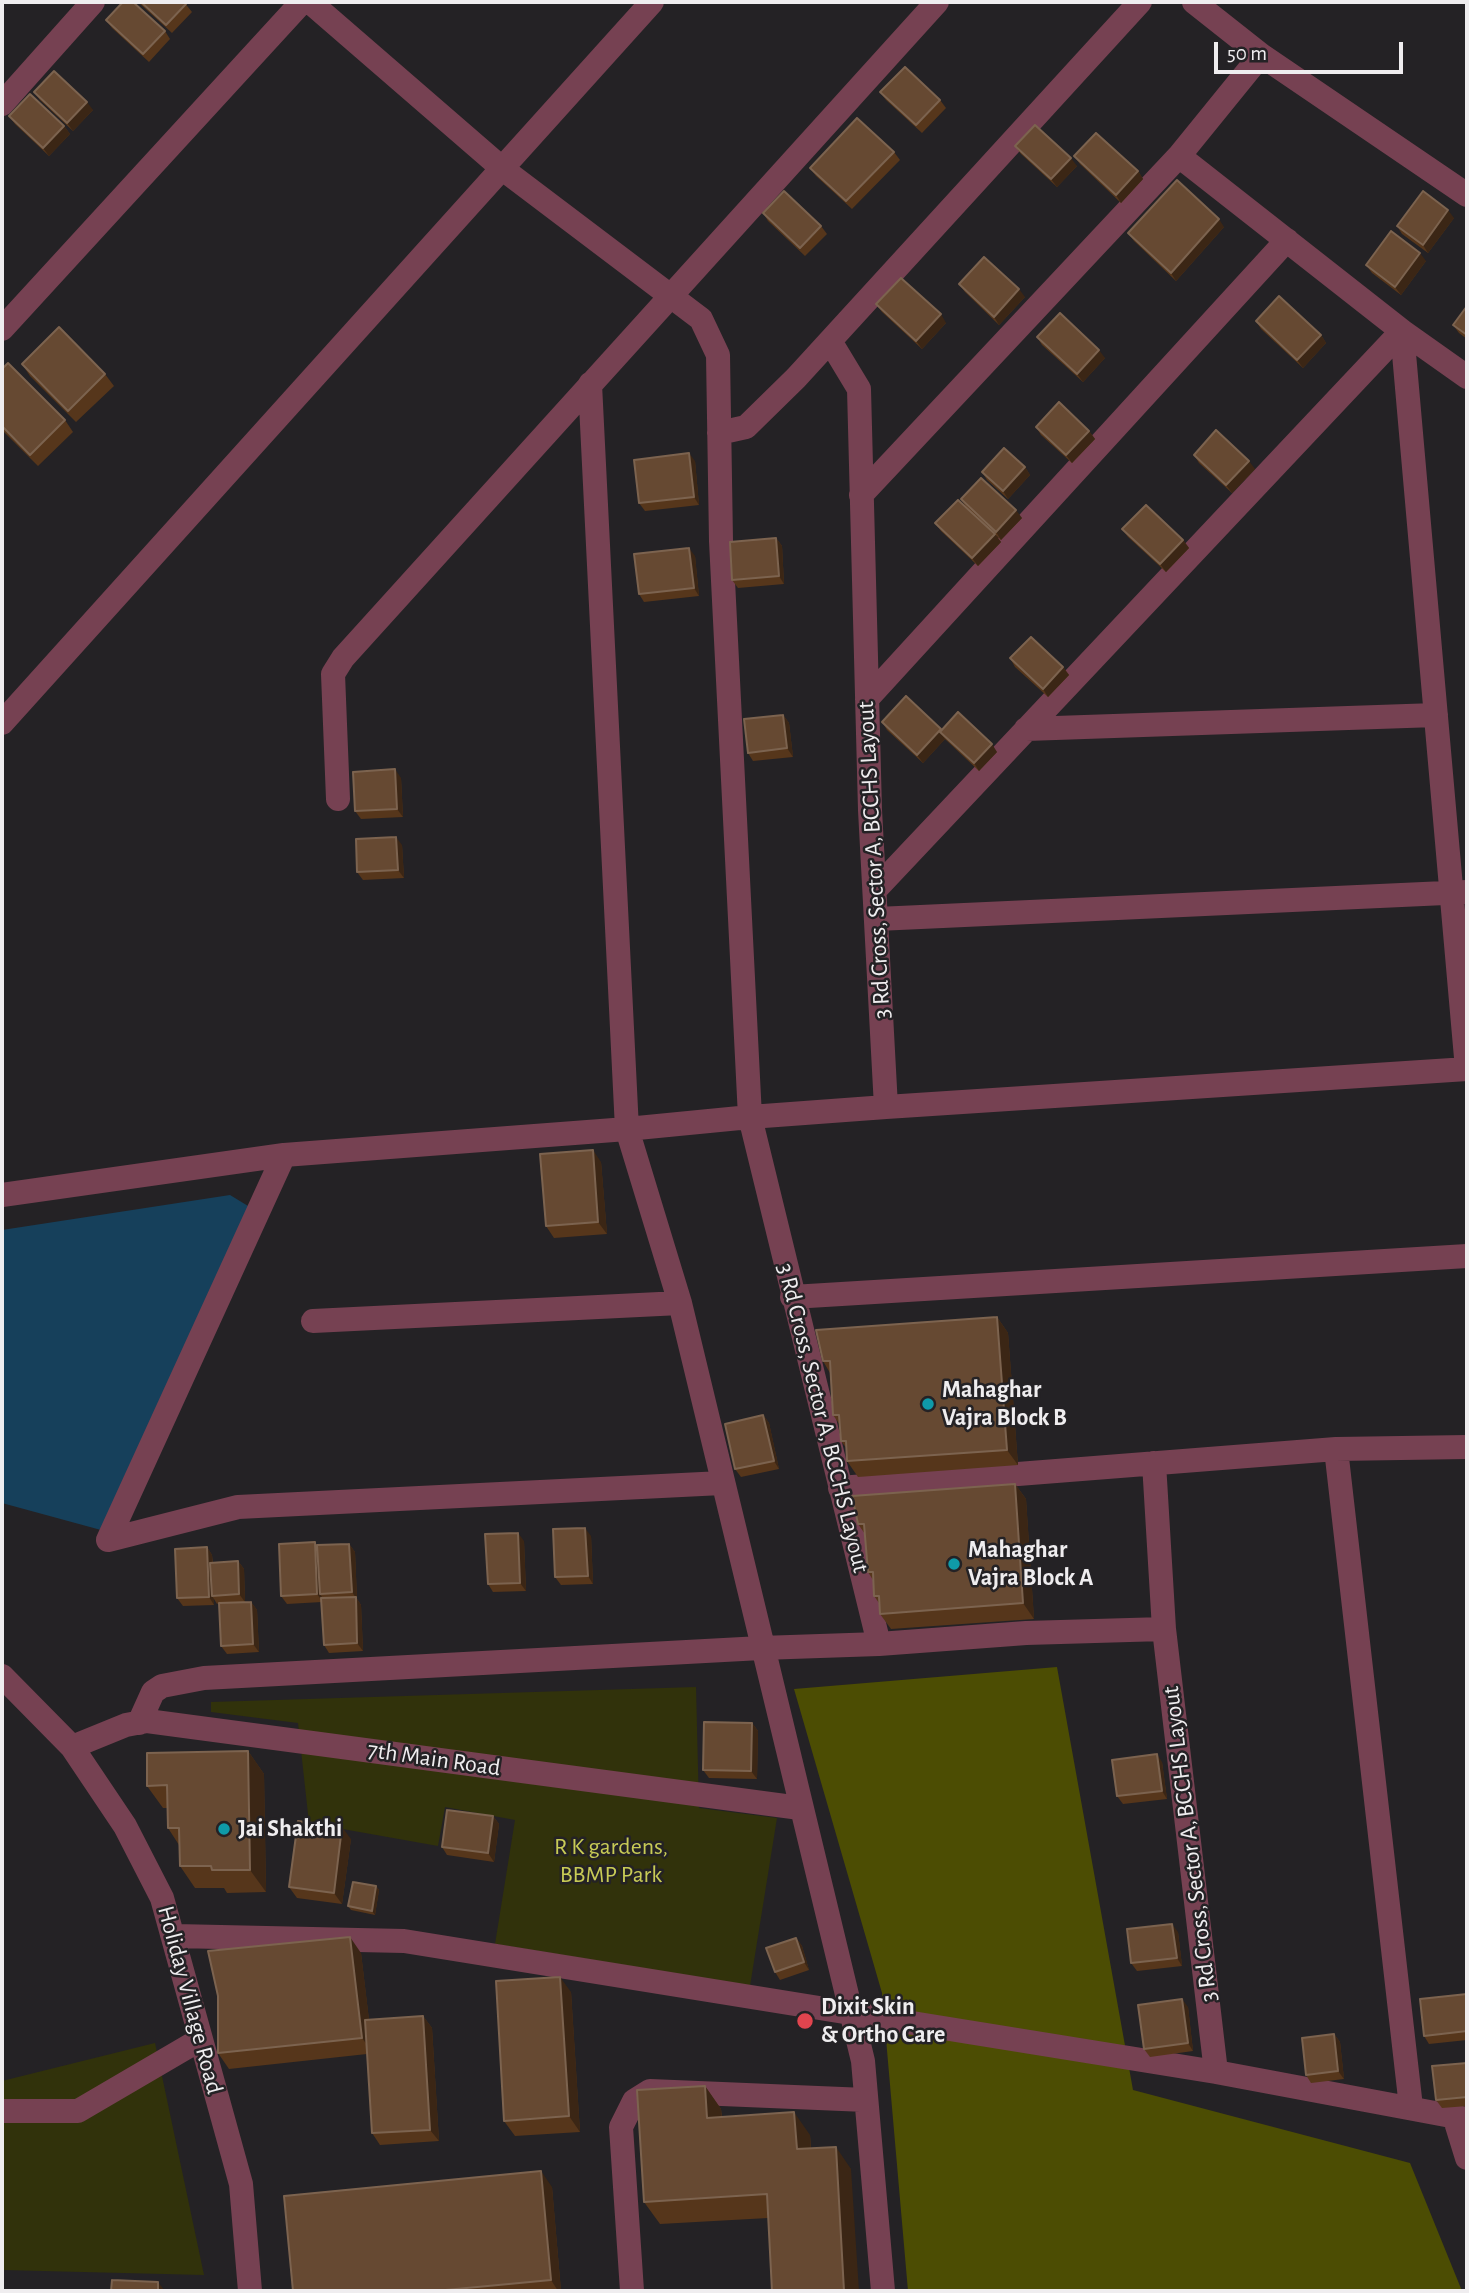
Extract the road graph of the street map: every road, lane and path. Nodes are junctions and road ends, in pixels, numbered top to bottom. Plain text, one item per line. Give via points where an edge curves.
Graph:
1 (93, 2) edge
2 (302, 2) edge
3 (310, 2) edge
4 (652, 2) edge
5 (937, 2) edge
6 (1140, 2) edge
7 (1194, 2) edge
8 (1261, 55) junction
9 (2, 104) edge
10 (1179, 156) junction
11 (504, 170) junction
12 (1467, 195) edge
13 (1287, 240) junction
14 (671, 299) junction
15 (2, 329) edge
16 (1402, 331) junction
17 (830, 341) junction
18 (1467, 377) edge
19 (590, 384) junction
20 (719, 433) junction
21 (861, 495) junction
22 (867, 699) junction
23 (1436, 715) junction
24 (2, 723) edge
25 (1026, 729) junction
26 (338, 799) dead end
27 (875, 890) junction
28 (1460, 892) edge
29 (877, 919) junction
30 (886, 1107) junction
31 (750, 1117) junction
32 (627, 1129) junction
33 (284, 1154) junction
34 (2, 1195) edge
35 (1467, 1256) edge
36 (792, 1297) junction
37 (680, 1303) junction
38 (313, 1321) dead end
39 (1467, 1447) edge
40 (1336, 1449) junction
41 (1154, 1463) junction
42 (722, 1483) junction
43 (840, 1488) junction
44 (1164, 1629) junction
45 (879, 1644) junction
46 (761, 1648) junction
47 (2, 1676) edge
48 (139, 1723) junction
49 (72, 1747) junction
50 (800, 1808) junction
51 (175, 1936) junction
52 (850, 2012) junction
53 (201, 2039) junction
54 (1216, 2072) junction
55 (866, 2100) junction
56 (1411, 2107) junction
57 (2, 2111) edge
58 (1460, 2118) edge
59 (1467, 2158) edge
60 (250, 2291) edge
61 (632, 2291) edge
62 (883, 2291) edge

1 - 9 street
2 - 15 street
3 - 11 street, 3 Rd Cross, Sector A, BCCHS Layout
4 - 11 street
5 - 14 street
6 - 17 street
7 - 8 street
8 - 10 street
8 - 12 street
10 - 13 street
10 - 21 street
11 - 14 street, 3 Rd Cross, Sector A, BCCHS Layout
11 - 24 street
13 - 16 street
13 - 22 street
14 - 19 street
14 - 20 street, 3 Rd Cross, Sector A, BCCHS Layout via 701,319 718,355
16 - 18 street
16 - 23 street
16 - 25 street
17 - 20 street via 746,427
17 - 21 street, 3 Rd Cross, Sector A, BCCHS Layout via 859,389
19 - 26 street via 333,674
19 - 32 street
20 - 31 street, 3 Rd Cross, Sector A, BCCHS Layout
21 - 22 street, 3 Rd Cross, Sector A, BCCHS Layout
22 - 27 street, 3 Rd Cross, Sector A, BCCHS Layout
23 - 25 street
23 - 28 street
25 - 27 street
27 - 29 street, 3 Rd Cross, Sector A, BCCHS Layout
28 - 29 street
28 - 30 street via 1467,1069
29 - 30 street, 3 Rd Cross, Sector A, BCCHS Layout
30 - 31 street
31 - 32 street
31 - 36 street, 3 Rd Cross, Sector A, BCCHS Layout
32 - 33 street
32 - 37 street
33 - 34 street
33 - 42 street via 108,1540 238,1507
35 - 36 street
36 - 43 street, 3 Rd Cross, Sector A, BCCHS Layout
37 - 38 street
37 - 42 street
39 - 40 street
40 - 41 street
40 - 56 street
41 - 43 street
41 - 44 street, 3 Rd Cross, Sector A, BCCHS Layout
42 - 46 street
43 - 45 street, 3 Rd Cross, Sector A, BCCHS Layout
44 - 45 street
44 - 54 street, 3 Rd Cross, Sector A, BCCHS Layout
45 - 46 street
46 - 48 street via 204,1678 153,1692
46 - 50 street
47 - 49 street, Holiday Village Road
48 - 49 street, 7th Main Road
48 - 50 street, 7th Main Road
49 - 51 street, Holiday Village Road via 125,1826 162,1898
50 - 52 street
51 - 52 street via 404,1941
51 - 53 street, Holiday Village Road
52 - 54 street
52 - 55 street via 863,2061
53 - 57 street via 78,2111
53 - 60 street, Holiday Village Road via 241,2184
54 - 56 street
55 - 61 street via 650,2091 634,2101 621,2127
55 - 62 street
56 - 58 street
58 - 59 street

